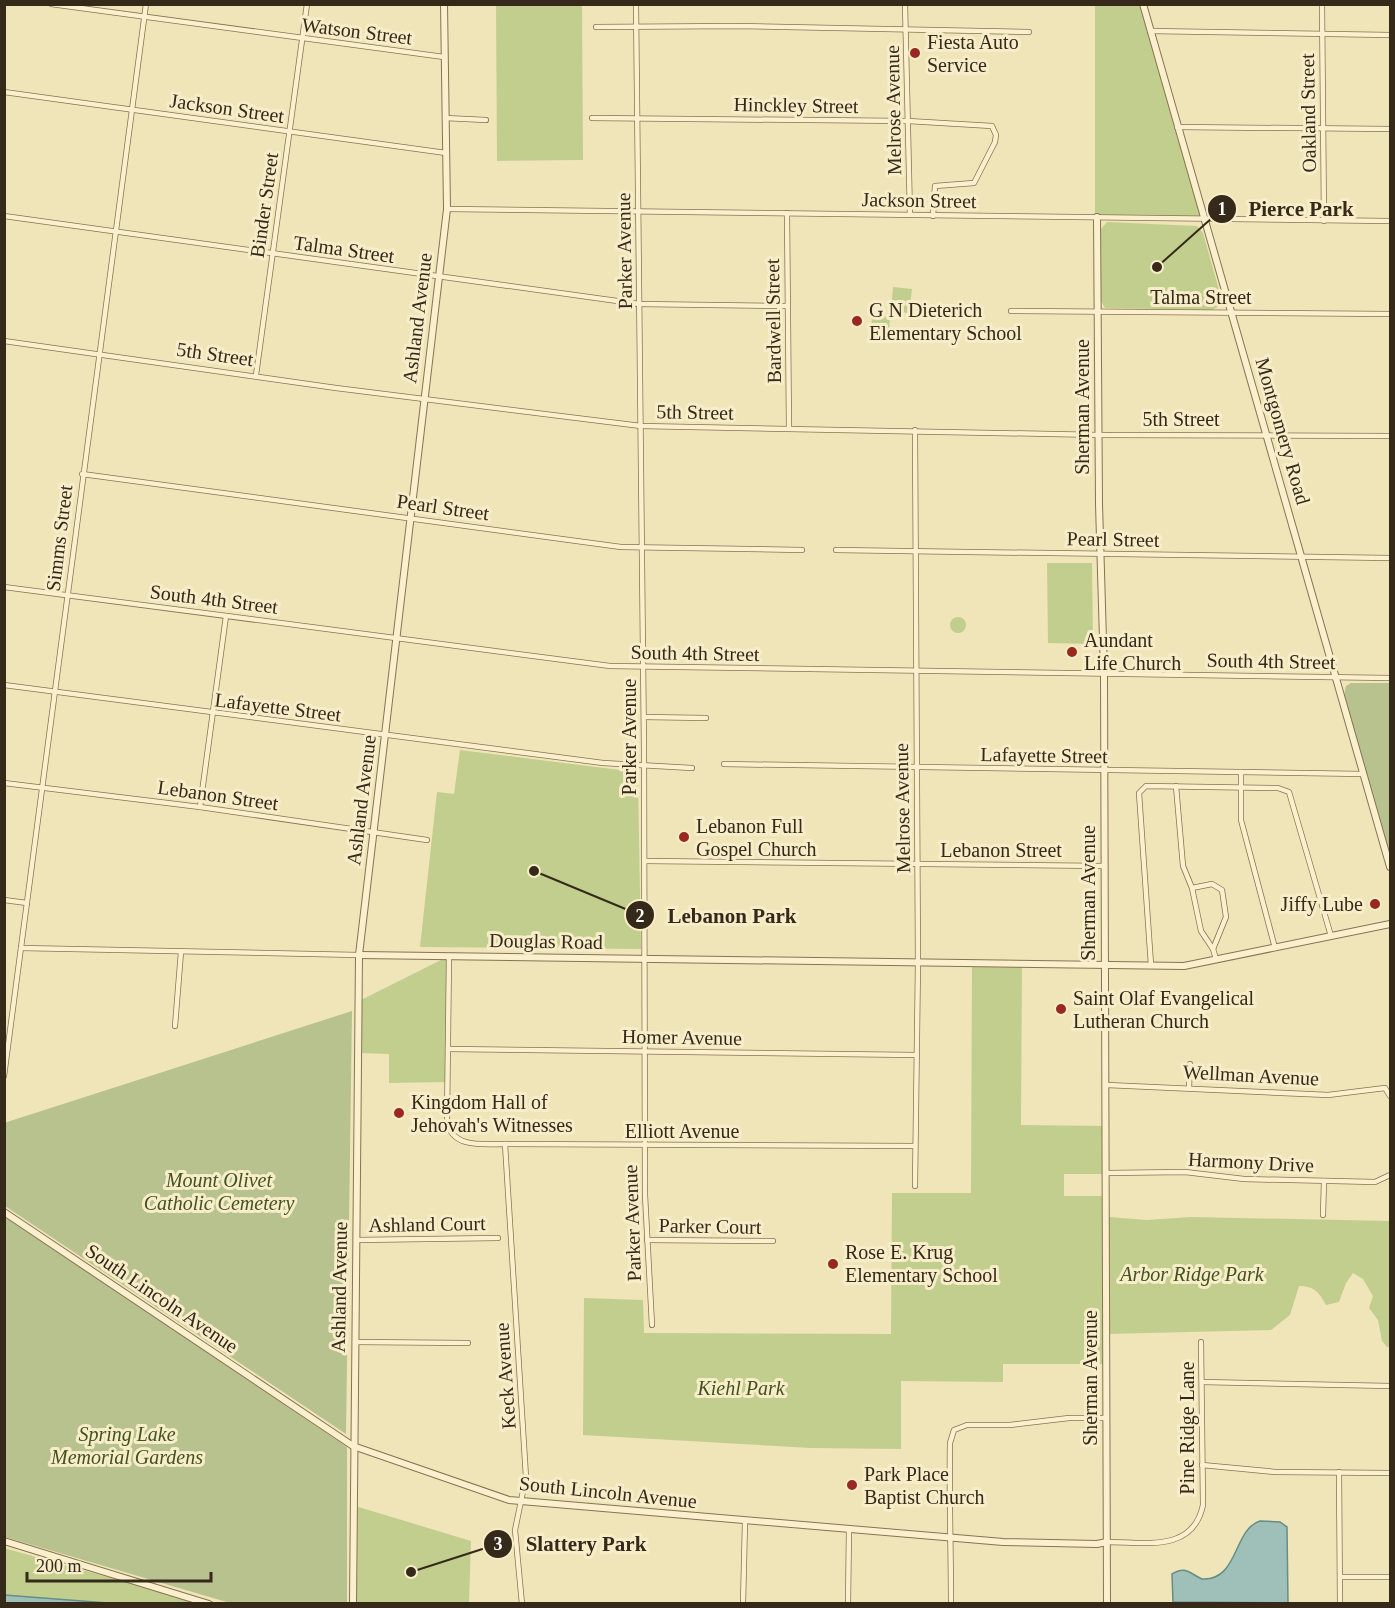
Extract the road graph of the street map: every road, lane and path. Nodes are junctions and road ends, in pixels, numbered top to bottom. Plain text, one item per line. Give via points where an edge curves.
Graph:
1 (51, 4) edge
2 (146, 4) edge
3 (307, 4) edge
4 (444, 4) edge
5 (636, 4) edge
6 (905, 4) edge
7 (1143, 4) edge
8 (1322, 4) edge
9 (144, 18) junction
10 (596, 27) dead end
11 (637, 27) junction
12 (906, 29) junction
13 (1150, 31) junction
14 (1029, 32) dead end
15 (1322, 35) junction
16 (1390, 35) edge
17 (303, 39) junction
18 (444, 57) junction
19 (4, 92) edge
20 (131, 110) junction
21 (445, 118) junction
22 (592, 118) dead end
23 (638, 119) junction
24 (486, 120) dead end
25 (908, 121) junction
26 (1177, 126) junction
27 (1324, 128) junction
28 (1390, 129) edge
29 (289, 132) junction
30 (446, 153) junction
31 (447, 209) junction
32 (639, 211) junction
33 (787, 213) junction
34 (910, 215) junction
35 (4, 216) edge
36 (933, 216) junction
37 (1097, 217) junction
38 (1203, 220) junction
39 (1324, 221) junction
40 (1390, 221) edge
41 (115, 232) junction
42 (272, 254) junction
43 (439, 277) junction
44 (639, 304) junction
45 (788, 306) junction
46 (1011, 311) dead end
47 (1098, 312) junction
48 (1231, 312) junction
49 (1390, 314) edge
50 (4, 341) edge
51 (99, 353) junction
52 (256, 375) junction
53 (424, 400) junction
54 (641, 426) junction
55 (789, 428) junction
56 (915, 430) junction
57 (1099, 435) junction
58 (1266, 435) junction
59 (1390, 436) edge
60 (82, 474) junction
61 (411, 518) junction
62 (642, 547) junction
63 (802, 550) dead end
64 (836, 550) dead end
65 (915, 551) junction
66 (1101, 554) junction
67 (1301, 556) junction
68 (1390, 558) edge
69 (4, 587) edge
70 (67, 595) junction
71 (226, 616) junction
72 (397, 638) junction
73 (644, 667) junction
74 (915, 671) junction
75 (1104, 674) junction
76 (1335, 677) junction
77 (1390, 678) edge
78 (4, 685) edge
79 (54, 693) junction
80 (213, 714) junction
81 (644, 717) junction
82 (705, 718) dead end
83 (386, 735) junction
84 (724, 764) dead end
85 (644, 767) junction
86 (692, 768) dead end
87 (916, 768) junction
88 (1104, 771) junction
89 (1241, 772) junction
90 (1363, 774) junction
91 (4, 783) edge
92 (1176, 786) junction
93 (42, 788) junction
94 (1241, 788) junction
95 (200, 807) junction
96 (372, 833) junction
97 (427, 840) dead end
98 (645, 861) junction
99 (918, 864) junction
100 (1104, 866) junction
101 (1390, 867) edge
102 (1192, 888) junction
103 (4, 900) edge
104 (27, 903) junction
105 (1390, 924) edge
106 (1331, 936) junction
107 (21, 948) junction
108 (1275, 948) junction
109 (1214, 950) junction
110 (181, 952) junction
111 (359, 955) junction
112 (449, 956) junction
113 (645, 958) junction
114 (1216, 959) junction
115 (918, 963) junction
116 (1106, 965) junction
117 (1151, 965) junction
118 (4, 1017) edge
119 (11, 1018) junction
120 (175, 1026) dead end
121 (448, 1049) junction
122 (645, 1052) junction
123 (915, 1055) junction
124 (1190, 1064) dead end
125 (4, 1076) edge
126 (1107, 1085) junction
127 (1189, 1087) junction
128 (1390, 1096) edge
129 (505, 1144) junction
130 (645, 1146) junction
131 (915, 1146) junction
132 (1107, 1173) junction
133 (1390, 1175) edge
134 (1324, 1181) junction
135 (915, 1186) dead end
136 (4, 1212) edge
137 (1323, 1215) dead end
138 (498, 1238) dead end
139 (356, 1239) junction
140 (647, 1240) junction
141 (773, 1242) dead end
142 (652, 1325) dead end
143 (355, 1342) junction
144 (1202, 1342) dead end
145 (468, 1343) dead end
146 (1202, 1382) junction
147 (1390, 1386) edge
148 (1107, 1418) junction
149 (353, 1446) junction
150 (1202, 1465) junction
151 (1339, 1472) junction
152 (1390, 1473) edge
153 (520, 1503) junction
154 (745, 1522) junction
155 (849, 1529) junction
156 (950, 1538) junction
157 (4, 1541) edge
158 (1107, 1542) junction
159 (1390, 1576) edge
160 (1340, 1577) junction
161 (209, 1604) edge
162 (353, 1604) edge
163 (522, 1604) edge
164 (743, 1604) edge
165 (848, 1604) edge
166 (951, 1604) edge
167 (1107, 1604) edge
168 (1340, 1604) edge

1 - 9 street, Watson Street
2 - 9 street, Simms Street
3 - 17 street, Binder Street
4 - 18 street, Ashland Avenue
5 - 11 street, Parker Avenue
6 - 12 street, Melrose Avenue
7 - 13 street, Montgomery Road
8 - 15 street, Oakland Street
9 - 17 street, Watson Street
9 - 20 street, Simms Street
10 - 11 street
11 - 12 street
11 - 23 street, Parker Avenue
12 - 14 street
12 - 25 street, Melrose Avenue
13 - 15 street
13 - 26 street, Montgomery Road
15 - 16 street
15 - 27 street, Oakland Street
17 - 18 street, Watson Street
17 - 29 street, Binder Street
18 - 21 street, Ashland Avenue
19 - 20 street, Jackson Street
20 - 29 street, Jackson Street
20 - 41 street, Simms Street
21 - 24 street
21 - 30 street, Ashland Avenue
22 - 23 street, Hinckley Street
23 - 25 street, Hinckley Street
23 - 32 street, Parker Avenue
25 - 34 street, Melrose Avenue
25 - 36 street, Hinckley Street via 982,123 996,132 995,142 974,183 935,186
26 - 27 street
26 - 38 street, Montgomery Road
27 - 28 street
27 - 39 street, Oakland Street
29 - 30 street, Jackson Street
29 - 42 street, Binder Street
30 - 31 street, Ashland Avenue
31 - 32 street, Jackson Street
31 - 43 street, Ashland Avenue
32 - 33 street, Jackson Street
32 - 44 street, Parker Avenue
33 - 34 street, Jackson Street
33 - 45 street, Bardwell Street
34 - 36 street, Jackson Street
35 - 41 street, Talma Street
36 - 37 street, Jackson Street
37 - 38 street, Jackson Street
37 - 47 street, Sherman Avenue
38 - 39 street, Jackson Street
38 - 48 street, Montgomery Road
39 - 40 street, Jackson Street
41 - 42 street, Talma Street
41 - 51 street, Simms Street
42 - 43 street, Talma Street
42 - 52 street, Binder Street
43 - 44 street, Talma Street
43 - 53 street, Ashland Avenue
44 - 45 street, Talma Street
44 - 54 street, Parker Avenue
45 - 55 street, Bardwell Street
46 - 47 street, Talma Street
47 - 48 street, Talma Street
47 - 57 street, Sherman Avenue
48 - 49 street, Talma Street
48 - 58 street, Montgomery Road
50 - 51 street, 5th Street
51 - 52 street, 5th Street
51 - 60 street, Simms Street
52 - 53 street, 5th Street
53 - 54 street, 5th Street
53 - 61 street, Ashland Avenue
54 - 55 street, 5th Street
54 - 62 street, Parker Avenue
55 - 56 street, 5th Street
56 - 57 street, 5th Street
56 - 65 street, Melrose Avenue
57 - 58 street, 5th Street
57 - 66 street, Sherman Avenue
58 - 59 street, 5th Street
58 - 67 street, Montgomery Road
60 - 61 street, Pearl Street
60 - 70 street, Simms Street
61 - 62 street, Pearl Street
61 - 72 street, Ashland Avenue
62 - 63 street, Pearl Street
62 - 73 street, Parker Avenue
64 - 65 street, Pearl Street
65 - 66 street, Pearl Street
65 - 74 street, Melrose Avenue
66 - 67 street, Pearl Street
66 - 75 street, Sherman Avenue
67 - 68 street, Pearl Street
67 - 76 street, Montgomery Road
69 - 70 street, South 4th Street
70 - 71 street, South 4th Street
70 - 79 street, Simms Street
71 - 72 street, South 4th Street
71 - 80 street
72 - 73 street, South 4th Street
72 - 83 street, Ashland Avenue
73 - 74 street, South 4th Street
73 - 81 street, Parker Avenue
74 - 75 street, South 4th Street
74 - 87 street, Melrose Avenue
75 - 76 street, South 4th Street
75 - 88 street, Sherman Avenue
76 - 77 street, South 4th Street
76 - 90 street, Montgomery Road
78 - 79 street, Lafayette Street
79 - 80 street, Lafayette Street
79 - 93 street, Simms Street
80 - 83 street, Lafayette Street
80 - 95 street
81 - 82 street
81 - 85 street, Parker Avenue
83 - 85 street, Lafayette Street
83 - 96 street, Ashland Avenue
84 - 87 street, Lafayette Street
85 - 86 street, Lafayette Street
85 - 98 street, Parker Avenue
87 - 88 street, Lafayette Street
87 - 99 street, Melrose Avenue
88 - 89 street, Lafayette Street
88 - 100 street, Sherman Avenue
89 - 90 street, Lafayette Street
89 - 94 street
90 - 101 street, Montgomery Road
91 - 93 street, Lebanon Street
92 - 94 street
92 - 102 street via 1181,859
92 - 117 street via 1146,786 1139,793
93 - 95 street, Lebanon Street
93 - 104 street, Simms Street
94 - 106 street via 1278,788 1289,792
94 - 108 street via 1243,830
95 - 96 street, Lebanon Street
96 - 97 street, Lebanon Street
96 - 111 street, Ashland Avenue
98 - 99 street, Lebanon Street
98 - 113 street, Parker Avenue
99 - 100 street, Lebanon Street
99 - 115 street, Melrose Avenue
100 - 116 street, Sherman Avenue
102 - 109 street via 1201,931
102 - 109 street via 1212,884 1222,890 1226,917
103 - 104 street
104 - 107 street, Simms Street
105 - 106 street, Douglas Road
106 - 108 street, Douglas Road
107 - 110 street, Douglas Road
107 - 119 street, Simms Street
108 - 114 street, Douglas Road
109 - 114 street
110 - 111 street, Douglas Road
110 - 120 street
111 - 112 street, Douglas Road
111 - 139 street, Ashland Avenue
112 - 113 street, Douglas Road
112 - 121 street
113 - 115 street, Douglas Road
113 - 122 street, Parker Avenue
114 - 117 street, Douglas Road via 1184,966
115 - 116 street, Douglas Road
115 - 123 street, Melrose Avenue
116 - 117 street, Douglas Road
116 - 126 street, Sherman Avenue
118 - 119 street
119 - 125 street, Simms Street
121 - 122 street, Homer Avenue
121 - 129 street, Elliott Avenue via 447,1121 452,1134 464,1142
122 - 123 street, Homer Avenue
122 - 130 street, Parker Avenue
123 - 131 street, Melrose Avenue
124 - 127 street
126 - 127 street, Wellman Avenue
126 - 132 street, Sherman Avenue
127 - 128 street, Wellman Avenue via 1328,1095 1385,1088
129 - 130 street, Elliott Avenue
129 - 153 street, Keck Avenue via 526,1477
130 - 131 street, Elliott Avenue
130 - 140 street, Parker Avenue
131 - 135 street, Melrose Avenue
132 - 134 street, Harmony Drive via 1185,1172 1244,1179
132 - 148 street, Sherman Avenue
133 - 134 street, Harmony Drive via 1375,1182
134 - 137 street
136 - 149 street, South Lincoln Avenue
138 - 139 street, Ashland Court
139 - 143 street, Ashland Avenue
140 - 141 street, Parker Court
140 - 142 street, Parker Avenue
143 - 145 street
143 - 149 street, Ashland Avenue
144 - 146 street, Pine Ridge Lane
146 - 147 street
146 - 150 street, Pine Ridge Lane
148 - 156 street via 967,1425 954,1430 950,1443
148 - 158 street, Sherman Avenue
149 - 153 street, South Lincoln Avenue
149 - 162 street, Ashland Avenue
150 - 151 street via 1276,1472
150 - 158 street, Pine Ridge Lane via 1201,1513 1189,1532 1172,1542
151 - 152 street
151 - 160 street
153 - 154 street, South Lincoln Avenue
153 - 163 street, Keck Avenue via 515,1546
154 - 155 street, South Lincoln Avenue
154 - 164 street
155 - 156 street, South Lincoln Avenue
155 - 165 street
156 - 158 street, South Lincoln Avenue via 1027,1543
156 - 166 street
157 - 161 street
158 - 167 street, Sherman Avenue
159 - 160 street
160 - 168 street

